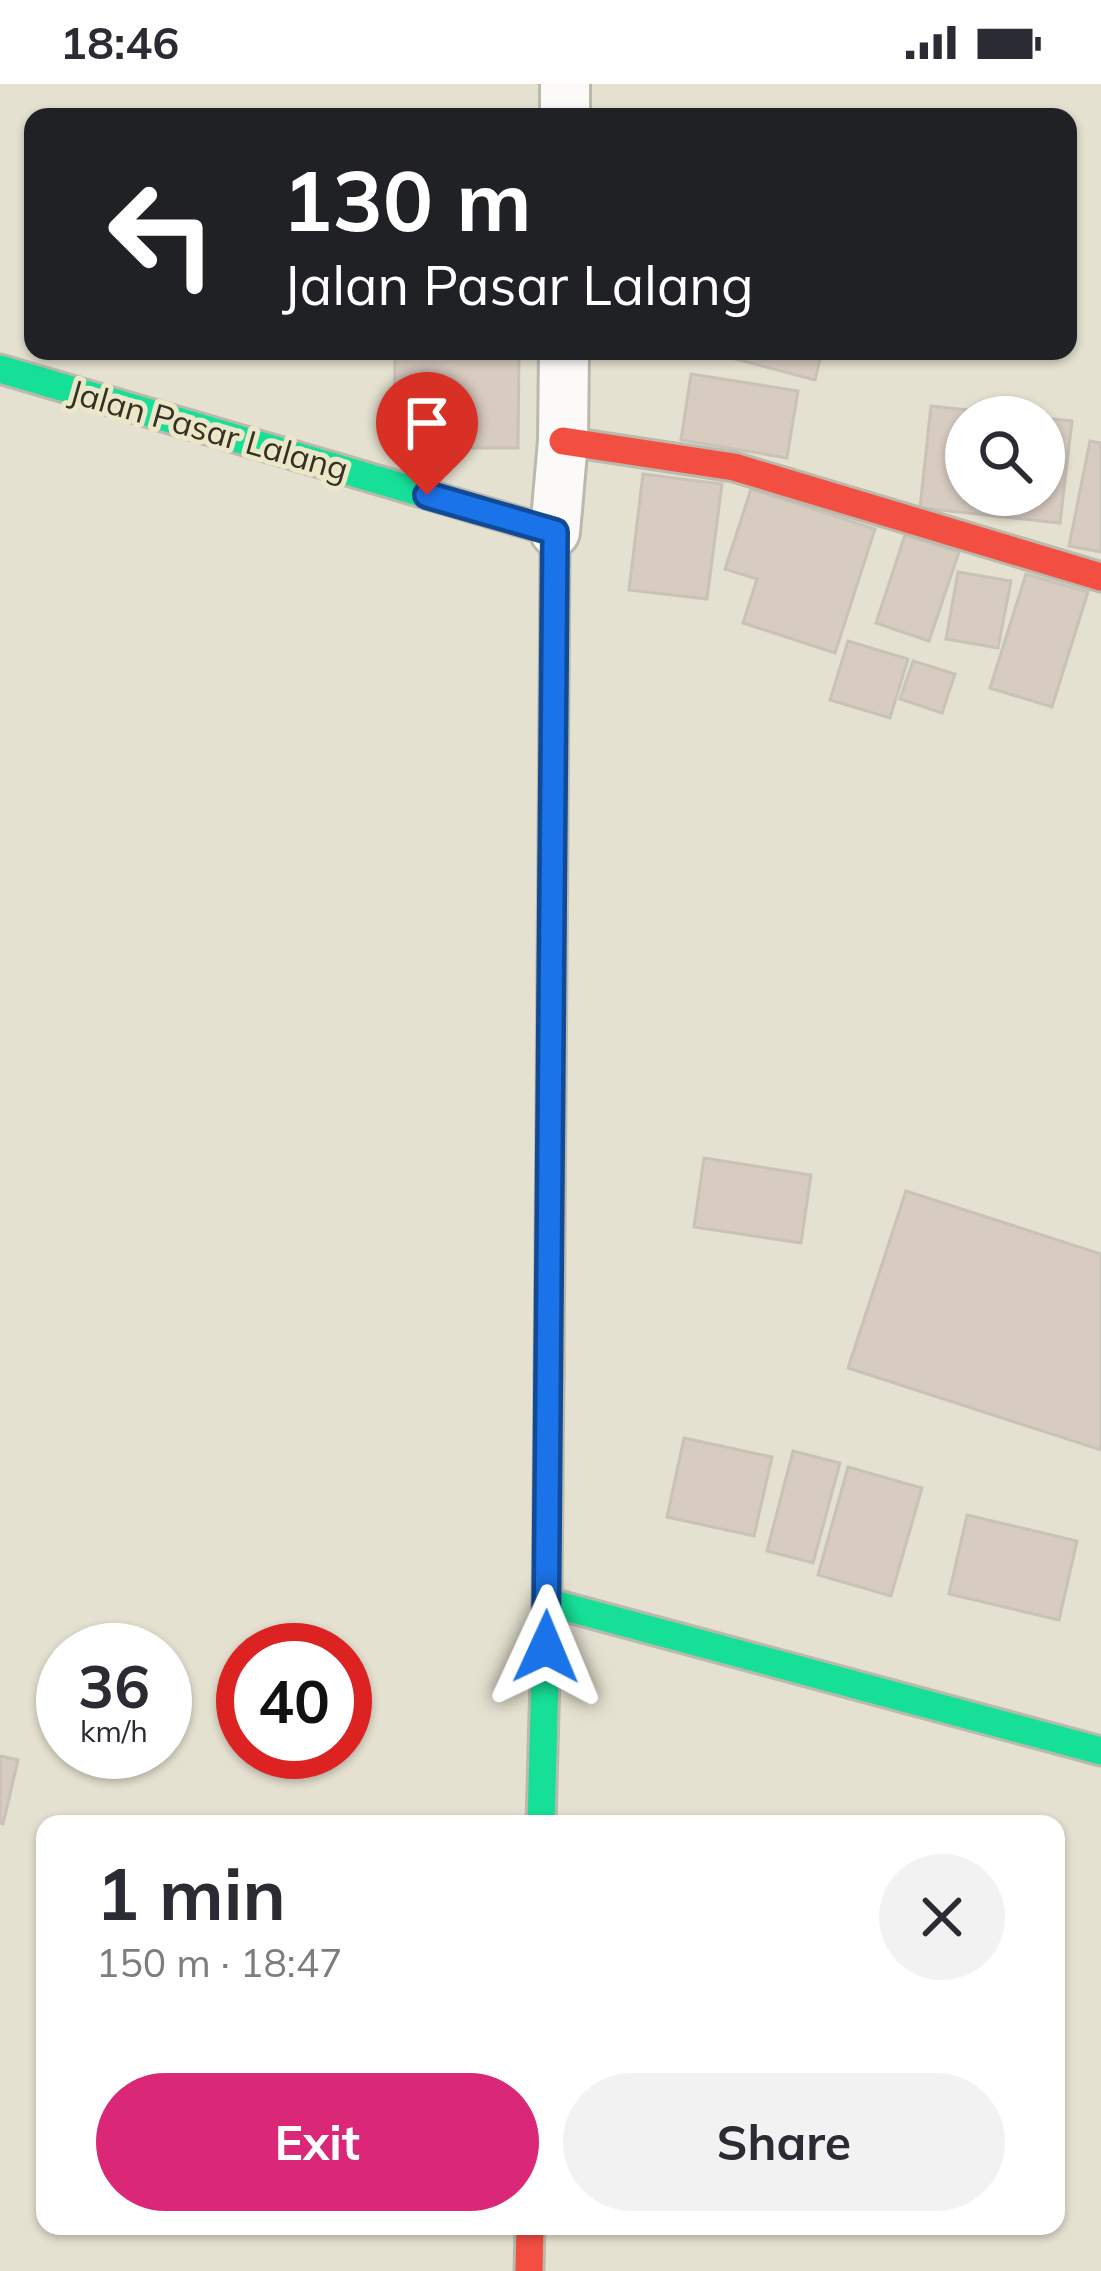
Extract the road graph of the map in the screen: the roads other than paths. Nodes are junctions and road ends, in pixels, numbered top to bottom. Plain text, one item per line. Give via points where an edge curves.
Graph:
1 (564, 360) edge
2 (0, 369) edge
3 (563, 441) junction
4 (555, 532) junction
5 (1101, 577) edge
6 (547, 1603) junction
7 (1101, 1751) edge
8 (541, 1815) edge
9 (530, 2235) edge
10 (529, 2271) edge

1 - 3 street
2 - 4 street, Jalan Pasar Lalang
3 - 4 street
3 - 5 street via 734,467
4 - 6 street
6 - 7 street
6 - 8 street
9 - 10 street

